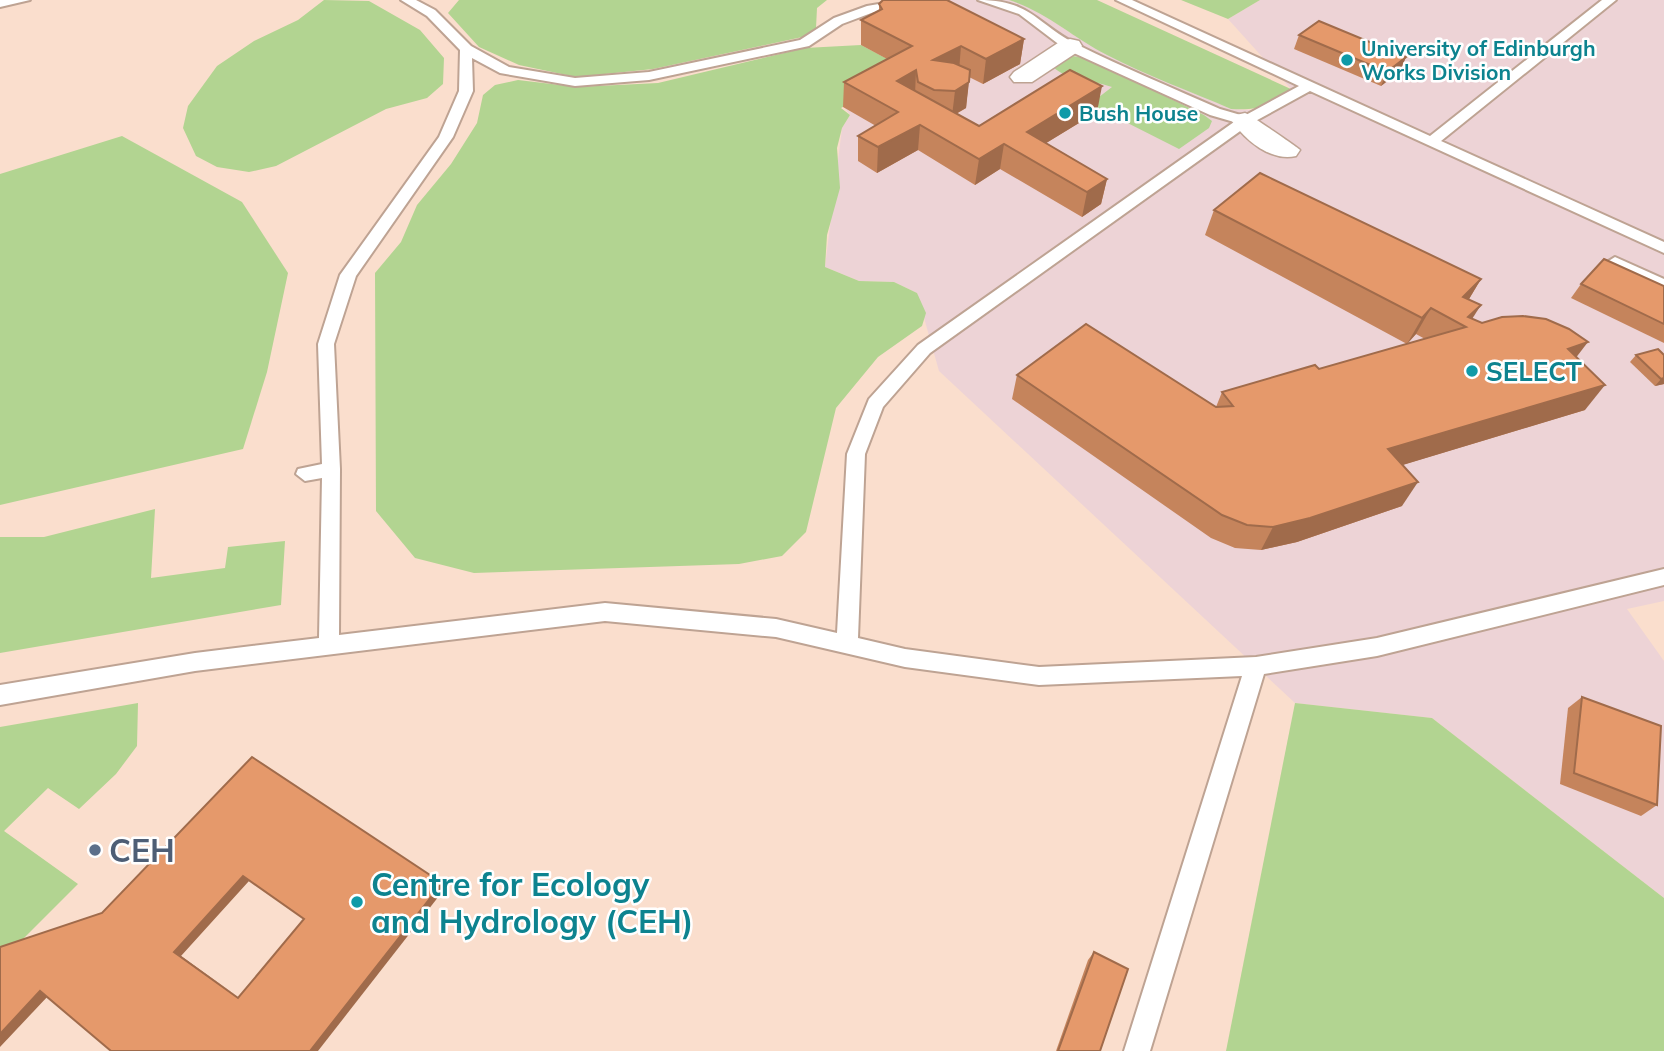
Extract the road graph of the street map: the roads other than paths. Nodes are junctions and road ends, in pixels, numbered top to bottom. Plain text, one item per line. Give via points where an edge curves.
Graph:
1 (24, 0) edge
2 (407, 0) edge
3 (923, 0) edge
4 (984, 0) edge
5 (1122, 0) edge
6 (1610, 0) edge
7 (0, 4) edge
8 (1070, 46) junction
9 (466, 49) junction
10 (1023, 77) edge
11 (1309, 86) junction
12 (1245, 121) junction
13 (1432, 142) junction
14 (1286, 150) dead end
15 (1664, 248) edge
16 (1615, 262) edge
17 (1664, 285) edge
18 (331, 469) junction
19 (305, 474) dead end
20 (1664, 577) edge
21 (329, 644) junction
22 (847, 645) junction
23 (1256, 666) junction
24 (0, 695) edge
25 (1137, 1051) edge

1 - 7 lane
2 - 9 lane via 431,13
3 - 9 lane via 871,9 838,21 804,43 649,76 575,82 505,70
4 - 8 lane via 1023,11
5 - 11 lane
6 - 13 lane
8 - 10 street
8 - 12 lane via 1215,112
9 - 18 lane via 466,91 446,137 348,275 326,344
11 - 12 lane
11 - 13 lane
12 - 14 street via 1260,137
12 - 22 lane via 923,349 875,404 856,454
13 - 15 lane
16 - 17 lane
18 - 19 lane
18 - 21 lane
20 - 23 lane via 1377,647
21 - 22 lane via 605,612 776,628
21 - 24 lane
22 - 23 lane via 905,658 1039,676
23 - 25 lane

